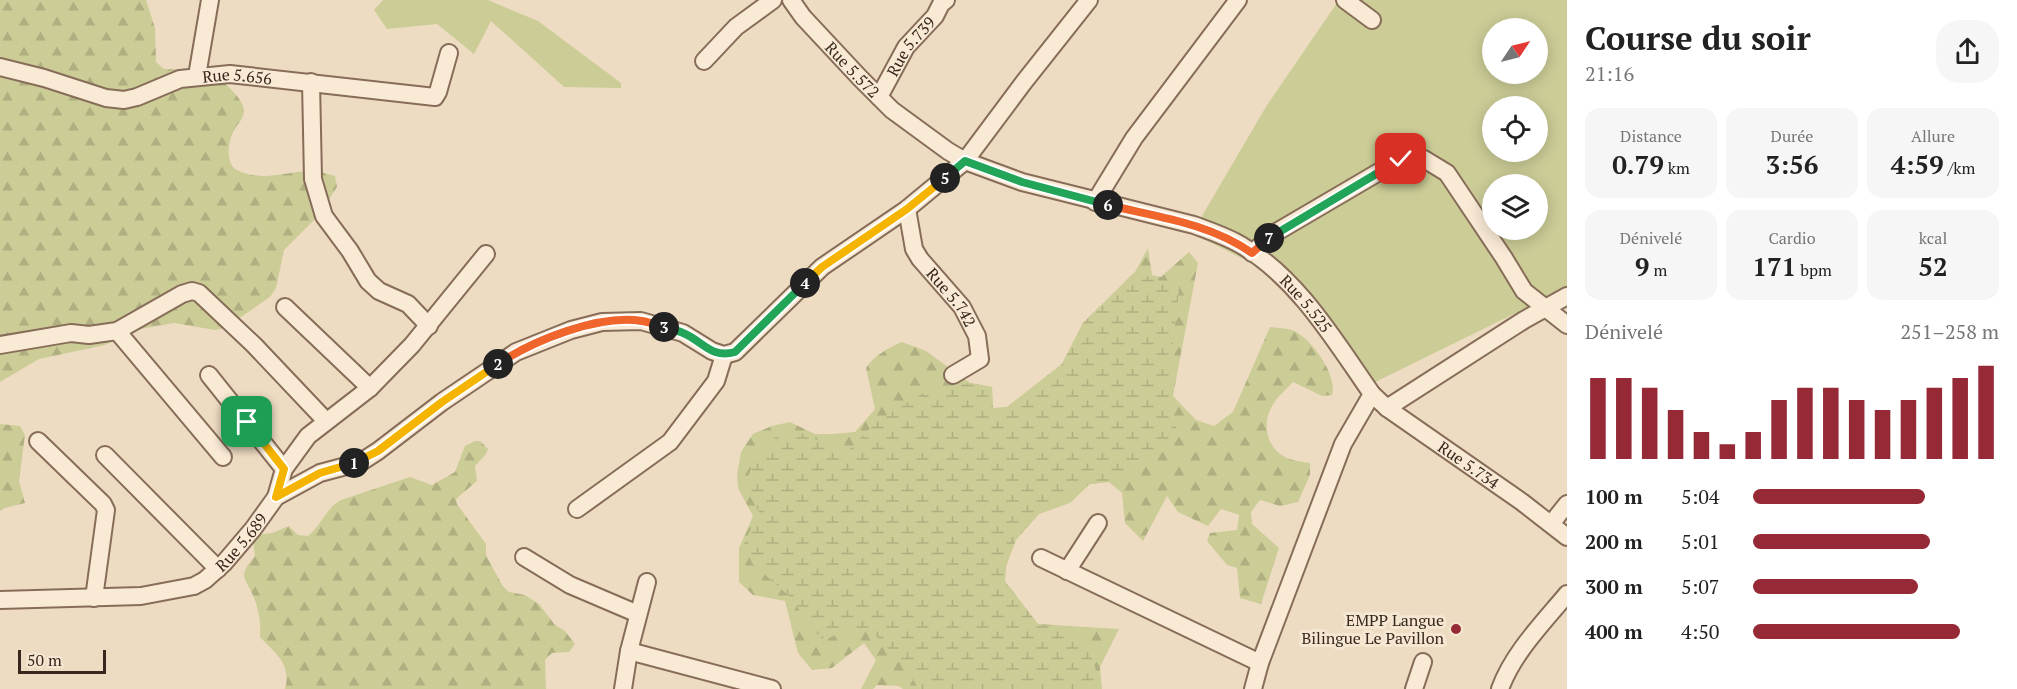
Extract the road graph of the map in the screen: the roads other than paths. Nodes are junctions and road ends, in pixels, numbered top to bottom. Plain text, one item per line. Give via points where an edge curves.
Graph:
1 (210, 0) edge
2 (773, 0) edge
3 (791, 0) edge
4 (946, 0) edge
5 (1089, 0) edge
6 (1238, 0) edge
7 (1345, 0) edge
8 (1372, 20) dead end
9 (449, 53) dead end
10 (704, 61) dead end
11 (0, 67) edge
12 (197, 76) junction
13 (311, 82) junction
14 (879, 97) junction
15 (921, 131) joint
16 (965, 161) junction
17 (1095, 201) junction
18 (907, 209) junction
19 (1252, 253) junction
20 (486, 254) dead end
21 (1567, 296) edge
22 (285, 307) dead end
23 (1546, 308) junction
24 (1567, 325) edge
25 (429, 326) junction
26 (117, 331) junction
27 (0, 345) edge
28 (724, 355) junction
29 (209, 375) dead end
30 (953, 375) dead end
31 (370, 388) junction
32 (1372, 394) junction
33 (1387, 408) junction
34 (326, 421) junction
35 (38, 441) dead end
36 (105, 455) dead end
37 (223, 457) dead end
38 (284, 469) junction
39 (276, 497) junction
40 (1567, 504) edge
41 (577, 508) dead end
42 (1098, 523) dead end
43 (1551, 524) junction
44 (1567, 537) edge
45 (524, 557) dead end
46 (1041, 558) dead end
47 (219, 569) junction
48 (1067, 571) junction
49 (647, 582) dead end
50 (1567, 594) edge
51 (94, 598) junction
52 (0, 600) edge
53 (638, 614) junction
54 (629, 651) junction
55 (1423, 662) dead end
56 (1260, 663) junction
57 (1255, 688) edge
58 (623, 689) edge
59 (772, 689) edge
60 (1414, 689) edge
61 (1500, 689) edge

1 - 12 street
2 - 10 street via 736,27
3 - 14 street, Rue 5.572
4 - 14 street, Rue 5.739 via 906,47
5 - 16 street
6 - 17 street via 1134,138
7 - 8 street
9 - 13 street, Rue 5.656 via 435,97
11 - 12 street, Rue 5.656 via 124,100
12 - 13 street, Rue 5.656 via 230,74
13 - 25 street via 313,179 324,216 368,281 379,291 408,304
14 - 15 street, Rue 5.572
15 - 16 street, Rue 5.525
16 - 17 street, Rue 5.525 via 1022,182
16 - 18 street
17 - 19 street, Rue 5.525 via 1194,225
18 - 28 street via 822,267 735,352
18 - 30 street, Rue 5.742 via 914,249 962,307 977,336 980,359
19 - 23 street via 1275,233 1401,159 1424,159 1447,173 1524,291
19 - 32 street, Rue 5.525 via 1311,309
20 - 25 street
21 - 23 street
22 - 31 street
23 - 24 street
23 - 33 street
25 - 31 street
26 - 27 street via 71,333
26 - 34 street via 182,294 199,293
26 - 37 street
28 - 39 street, Rue 5.689 via 683,333 641,321 602,322 571,330 516,352 361,462 320,473
28 - 41 street via 716,381 670,442
29 - 38 street
31 - 34 street
32 - 33 street, Rue 5.734
32 - 56 street via 1344,444
33 - 43 street, Rue 5.734
34 - 38 street via 308,436
35 - 51 street via 106,510
36 - 47 street
38 - 39 street
39 - 47 street, Rue 5.689
40 - 43 street
42 - 48 street
43 - 44 street, Rue 5.734
45 - 53 street via 570,585
46 - 48 street
47 - 51 street, Rue 5.689 via 194,586 141,596
48 - 56 street
49 - 53 street
50 - 61 street via 1507,672
51 - 52 street, Rue 5.689
53 - 54 street
54 - 58 street
54 - 59 street
55 - 60 street
56 - 57 street

